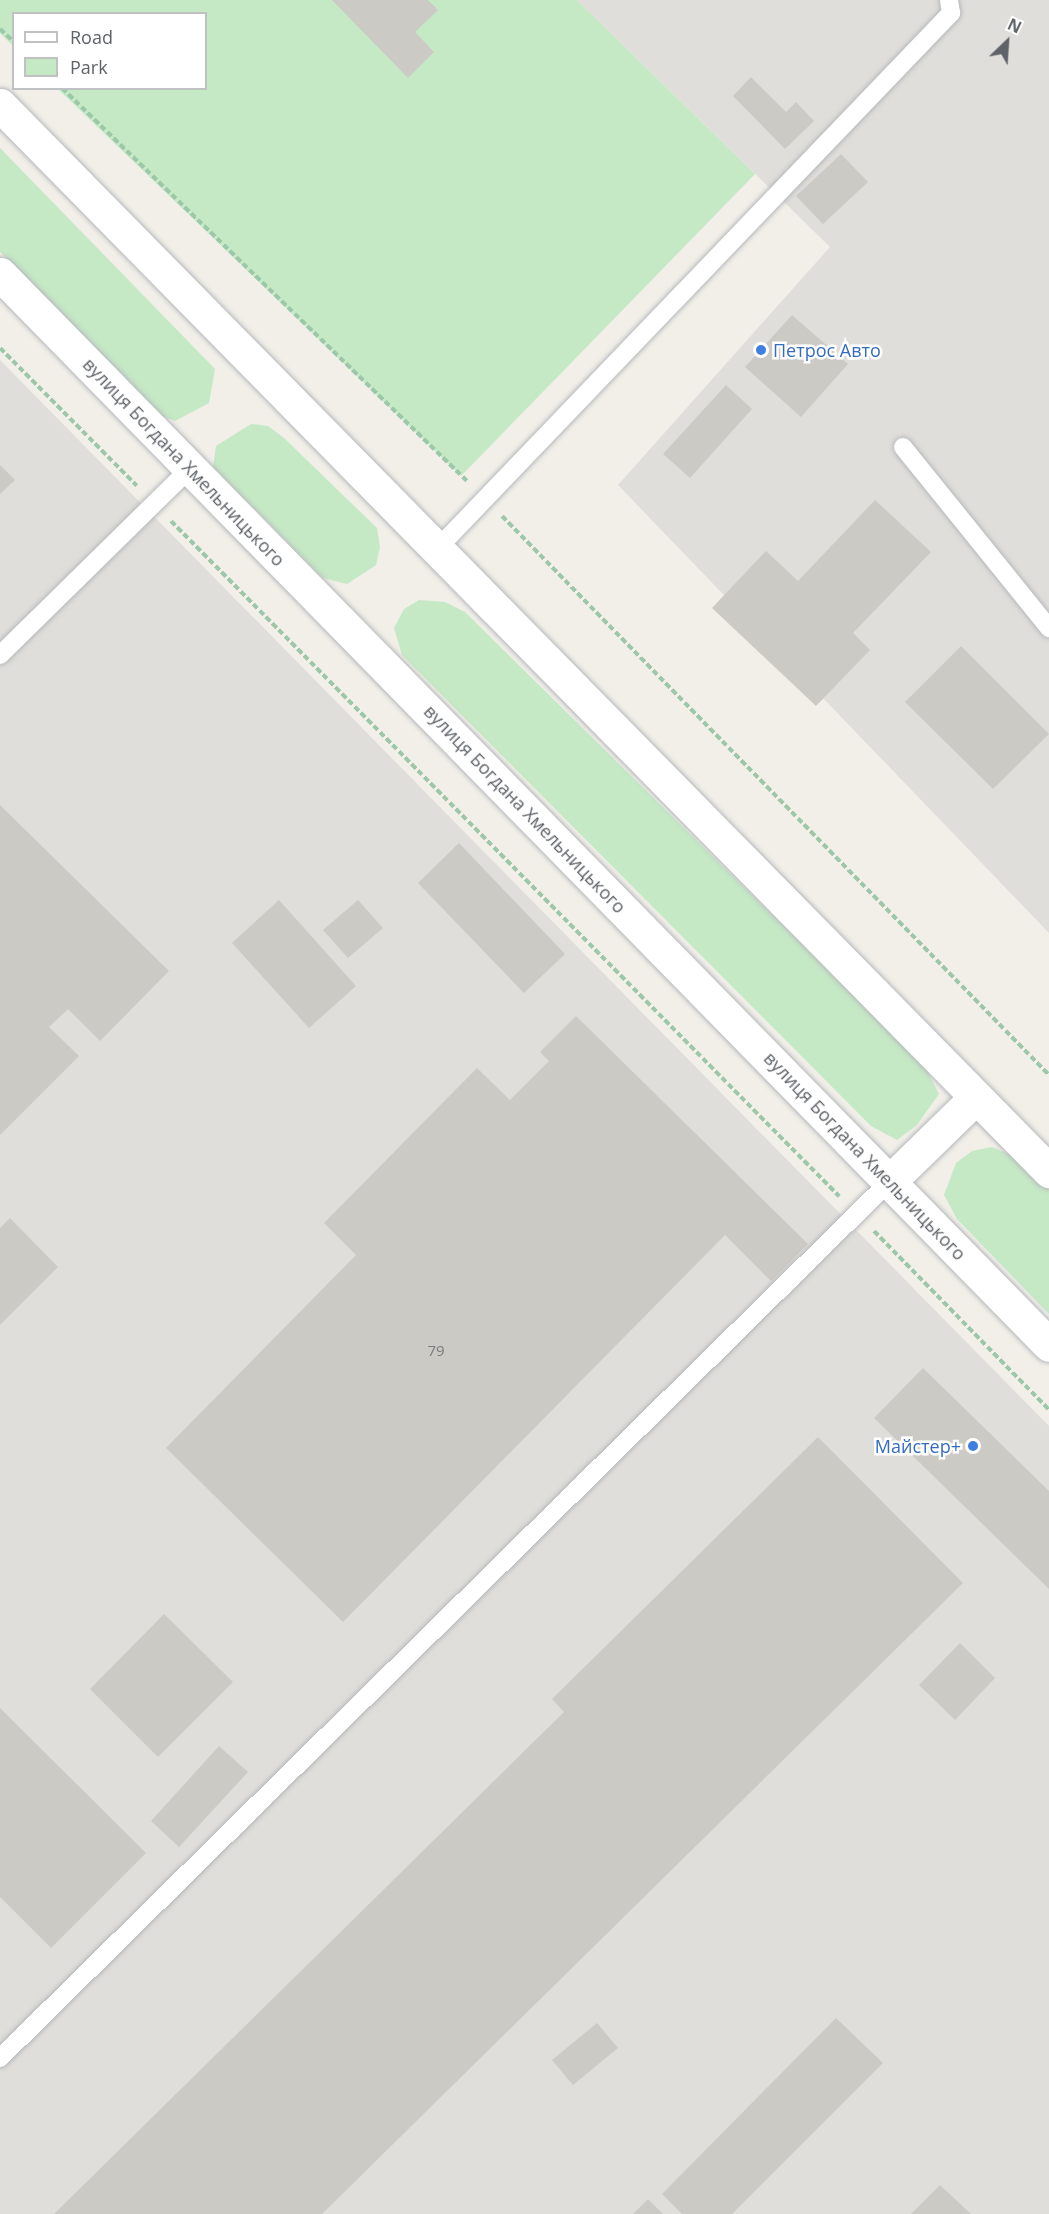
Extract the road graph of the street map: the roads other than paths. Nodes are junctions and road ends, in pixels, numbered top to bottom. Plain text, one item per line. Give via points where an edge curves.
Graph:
1 (949, 0) edge
2 (0, 105) edge
3 (0, 274) edge
4 (903, 447) dead end
5 (190, 468) junction
6 (437, 549) junction
7 (1049, 628) edge
8 (0, 655) edge
9 (976, 1097) junction
10 (1049, 1171) edge
11 (890, 1181) junction
12 (1049, 1345) edge
13 (0, 2058) edge

1 - 6 lane via 951,13
2 - 6 street
3 - 5 street, вулиця Богдана Хмельницького
4 - 7 lane
5 - 8 lane
5 - 11 street, вулиця Богдана Хмельницького
6 - 9 street
9 - 10 street
9 - 11 street
11 - 12 street, вулиця Богдана Хмельницького
11 - 13 lane

